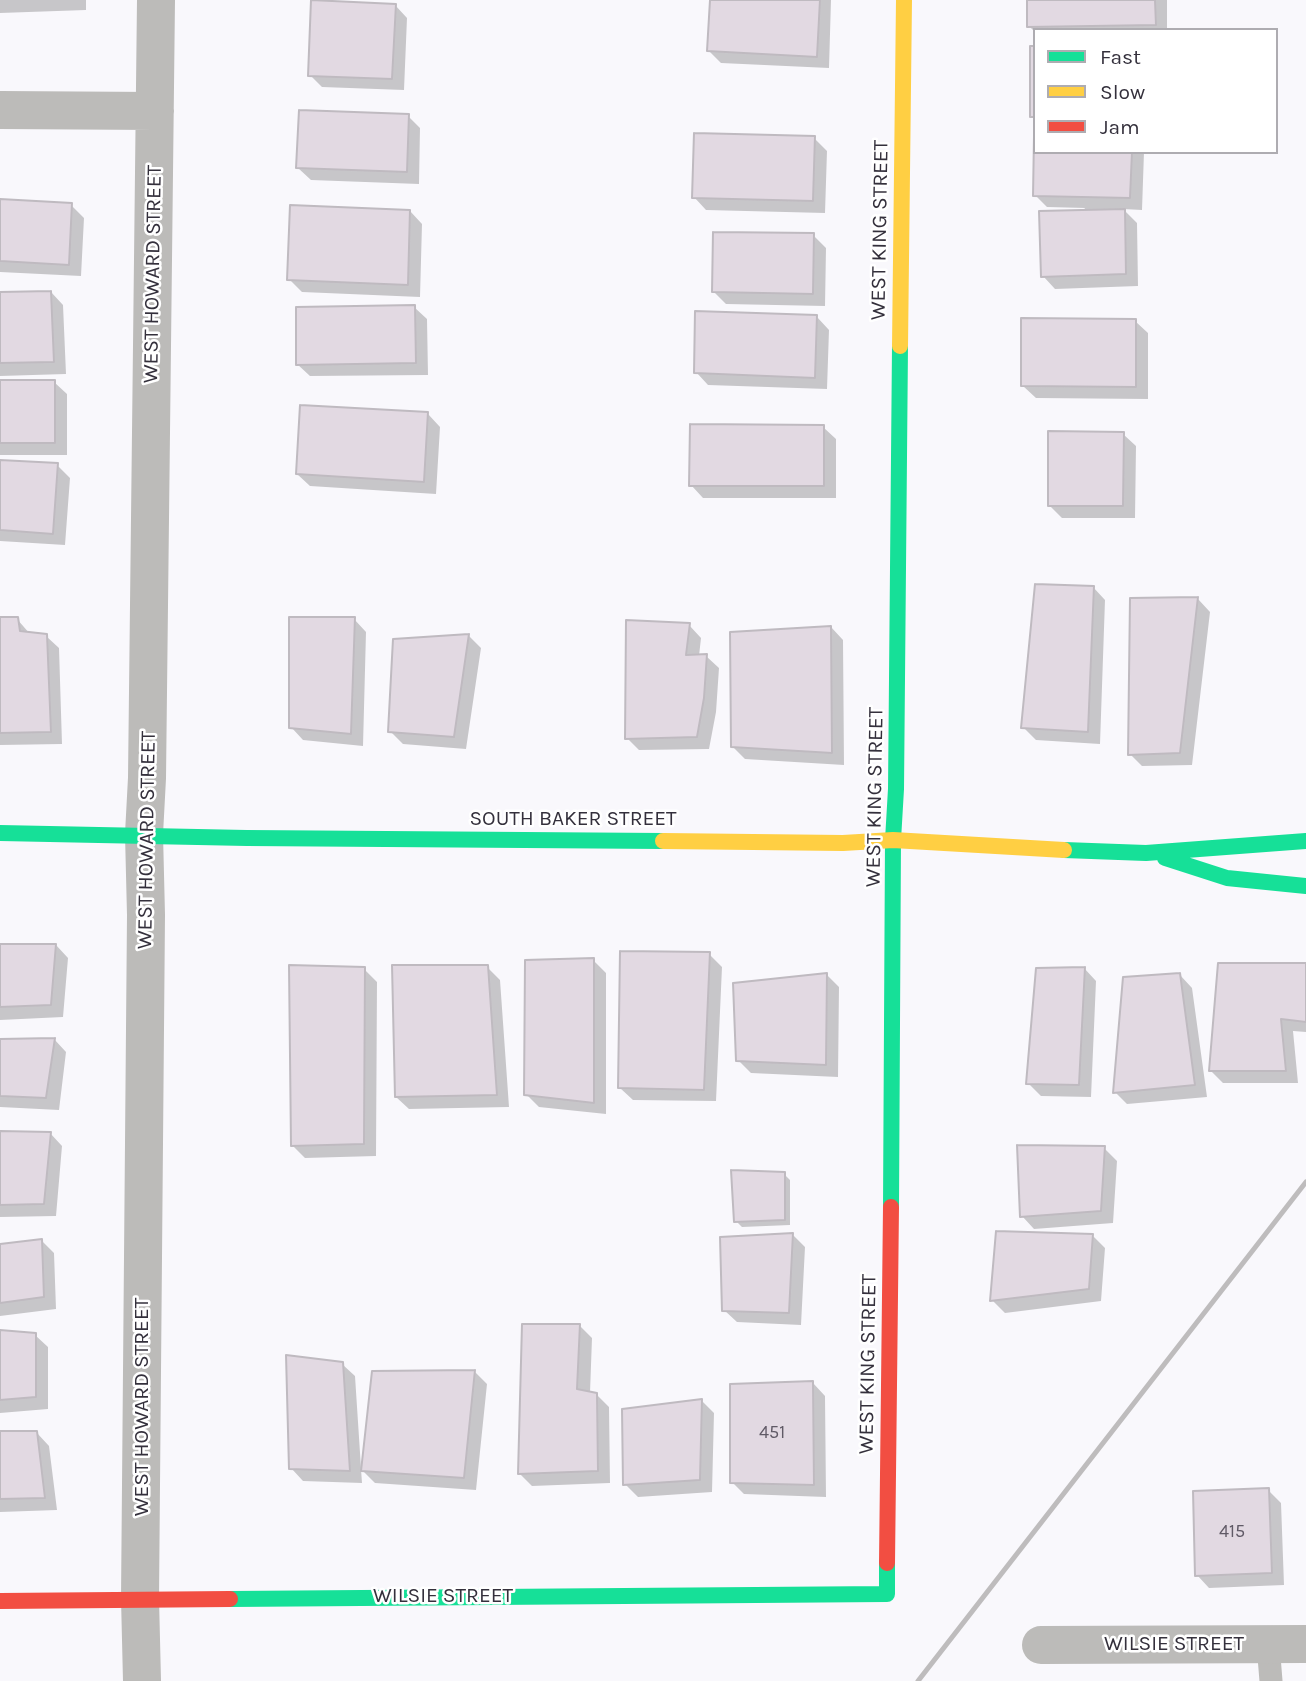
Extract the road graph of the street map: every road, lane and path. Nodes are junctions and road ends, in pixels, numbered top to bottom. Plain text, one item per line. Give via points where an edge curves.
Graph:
1 (156, 0) edge
2 (904, 0) edge
3 (0, 110) edge
4 (155, 111) junction
5 (0, 833) edge
6 (144, 834) junction
7 (893, 840) junction
8 (1306, 841) edge
9 (1146, 853) junction
10 (1306, 886) edge
11 (887, 1594) joint
12 (140, 1598) junction
13 (0, 1601) edge
14 (1268, 1644) junction
15 (1306, 1644) edge
16 (1041, 1645) dead end
17 (142, 1681) edge
18 (1271, 1681) edge

1 - 4 street, WEST HOWARD STREET
2 - 7 street, WEST KING STREET
3 - 4 street
4 - 6 street, WEST HOWARD STREET
5 - 6 street, SOUTH BAKER STREET
6 - 7 street, SOUTH BAKER STREET
6 - 12 street, WEST HOWARD STREET
7 - 9 street, SOUTH BAKER STREET
7 - 11 street, WEST KING STREET
8 - 9 street, SOUTH BAKER STREET
9 - 10 street, SOUTH BAKER STREET via 1227,878
11 - 12 street, WILSIE STREET
12 - 13 street, WILSIE STREET
12 - 17 street, WEST HOWARD STREET
14 - 15 street, WILSIE STREET
14 - 16 street, WILSIE STREET
14 - 18 lane

